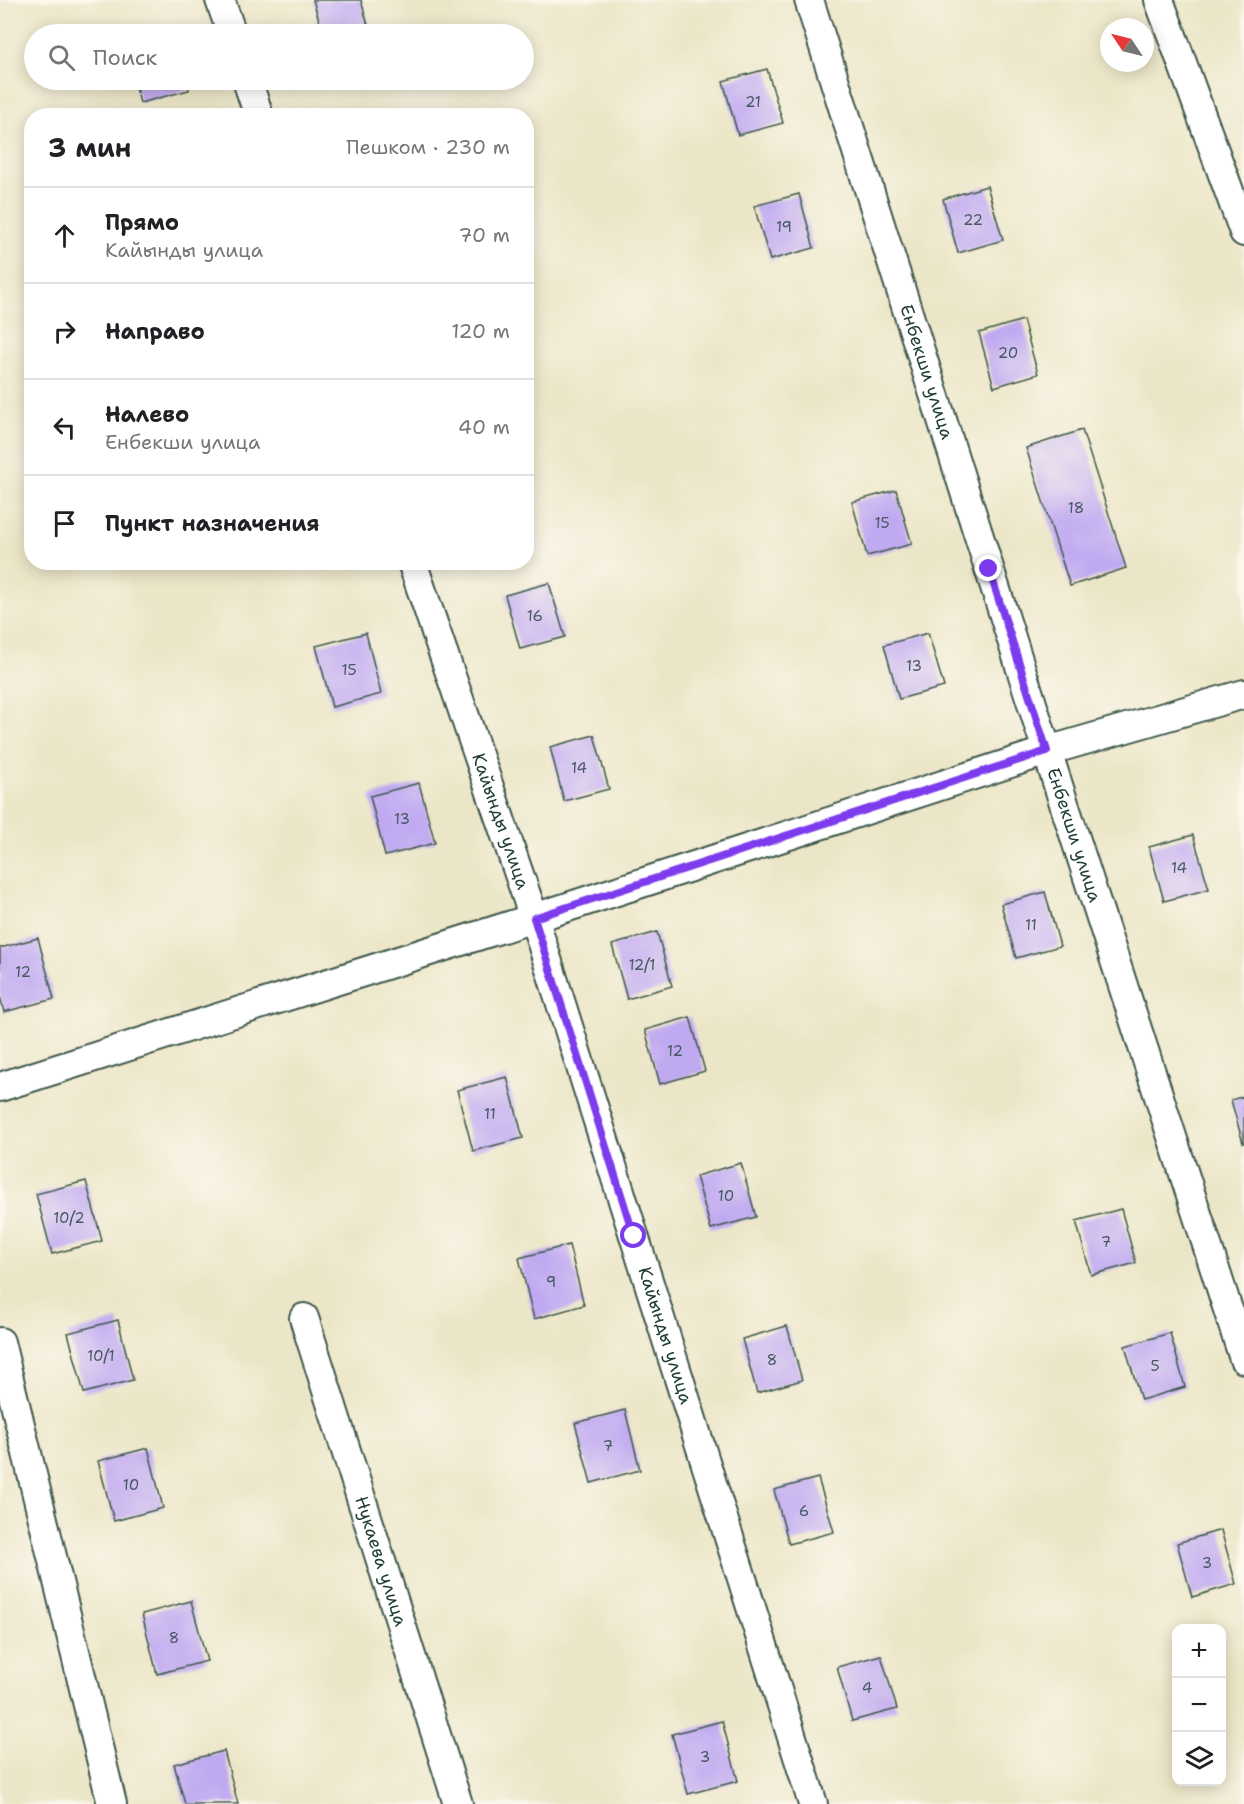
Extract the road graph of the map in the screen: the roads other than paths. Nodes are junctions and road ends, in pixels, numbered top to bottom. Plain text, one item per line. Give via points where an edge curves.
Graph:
1 (220, 0) edge
2 (809, 0) edge
3 (1159, 0) edge
4 (228, 24) edge
5 (251, 90) edge
6 (257, 108) edge
7 (1244, 232) edge
8 (415, 570) edge
9 (1244, 694) edge
10 (1047, 751) junction
11 (534, 918) junction
12 (0, 1087) edge
13 (304, 1318) dead end
14 (0, 1342) edge
15 (1244, 1359) edge
16 (112, 1804) edge
17 (458, 1804) edge
18 (813, 1804) edge

1 - 4 street
2 - 10 street, Енбекши улица
3 - 7 street
5 - 6 street
8 - 11 street, Кайынды улица
9 - 10 street
10 - 11 street
10 - 15 street, Енбекши улица
11 - 12 street
11 - 18 street, Кайынды улица
13 - 17 street, Нукаева улица
14 - 16 street

